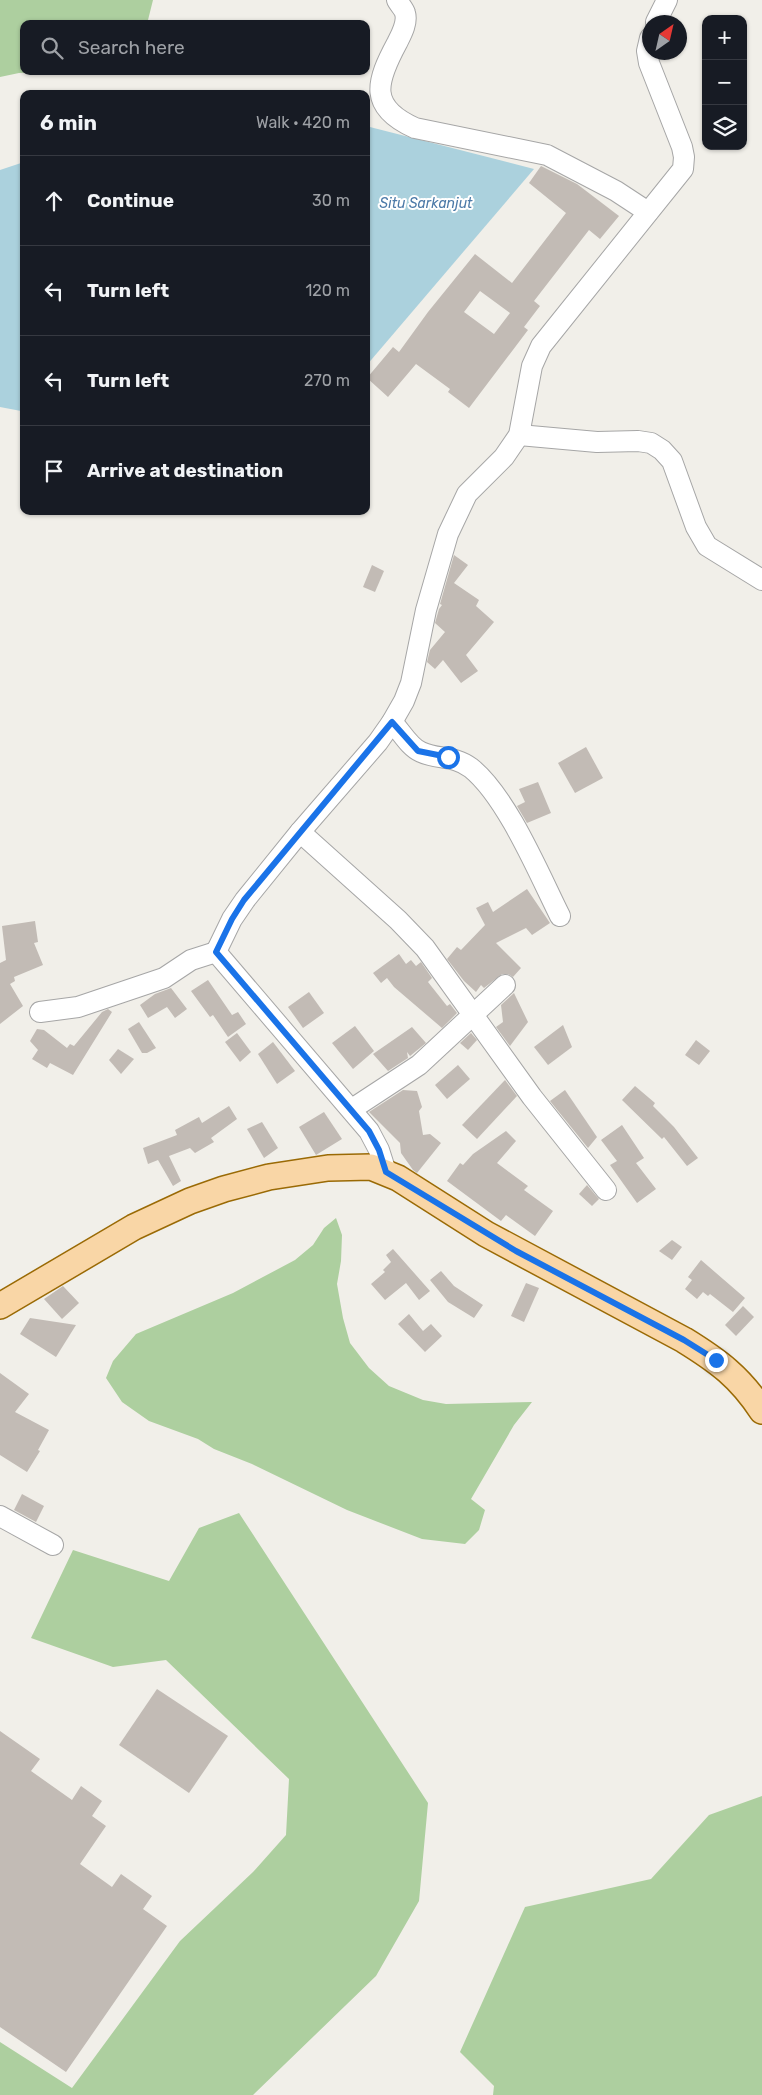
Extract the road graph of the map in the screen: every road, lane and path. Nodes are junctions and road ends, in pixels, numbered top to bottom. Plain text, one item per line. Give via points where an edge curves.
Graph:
1 (397, 0) edge
2 (667, 0) edge
3 (660, 15) edge
4 (648, 60) edge
5 (648, 212) junction
6 (519, 435) junction
7 (762, 580) edge
8 (392, 722) junction
9 (300, 832) junction
10 (560, 916) dead end
11 (216, 952) junction
12 (505, 985) dead end
13 (40, 1012) dead end
14 (474, 1015) junction
15 (352, 1109) junction
16 (386, 1172) junction
17 (606, 1190) dead end
18 (0, 1306) edge
19 (762, 1411) edge
20 (0, 1516) edge
21 (53, 1545) dead end

1 - 5 street via 405,12 405,24 383,67 380,87 382,100 399,121 415,128 547,156 616,191
2 - 3 street
4 - 5 street via 684,157 683,169
5 - 6 street via 541,346 532,366
6 - 7 street via 650,443 662,450 672,461 696,527 707,546
6 - 8 street via 504,457 467,494 457,513 426,610 411,683
8 - 9 street
8 - 10 street via 418,751 456,760 480,775 507,814
9 - 11 street via 244,900
9 - 14 street via 412,933
11 - 13 street via 191,960 164,978 78,1007
11 - 15 street
12 - 14 street
14 - 15 street via 419,1065
14 - 17 street via 532,1097
15 - 16 street via 369,1131
16 - 18 main road via 371,1168 328,1168 269,1177 215,1192 134,1227
16 - 19 main road via 501,1243 716,1360 742,1383
20 - 21 street

